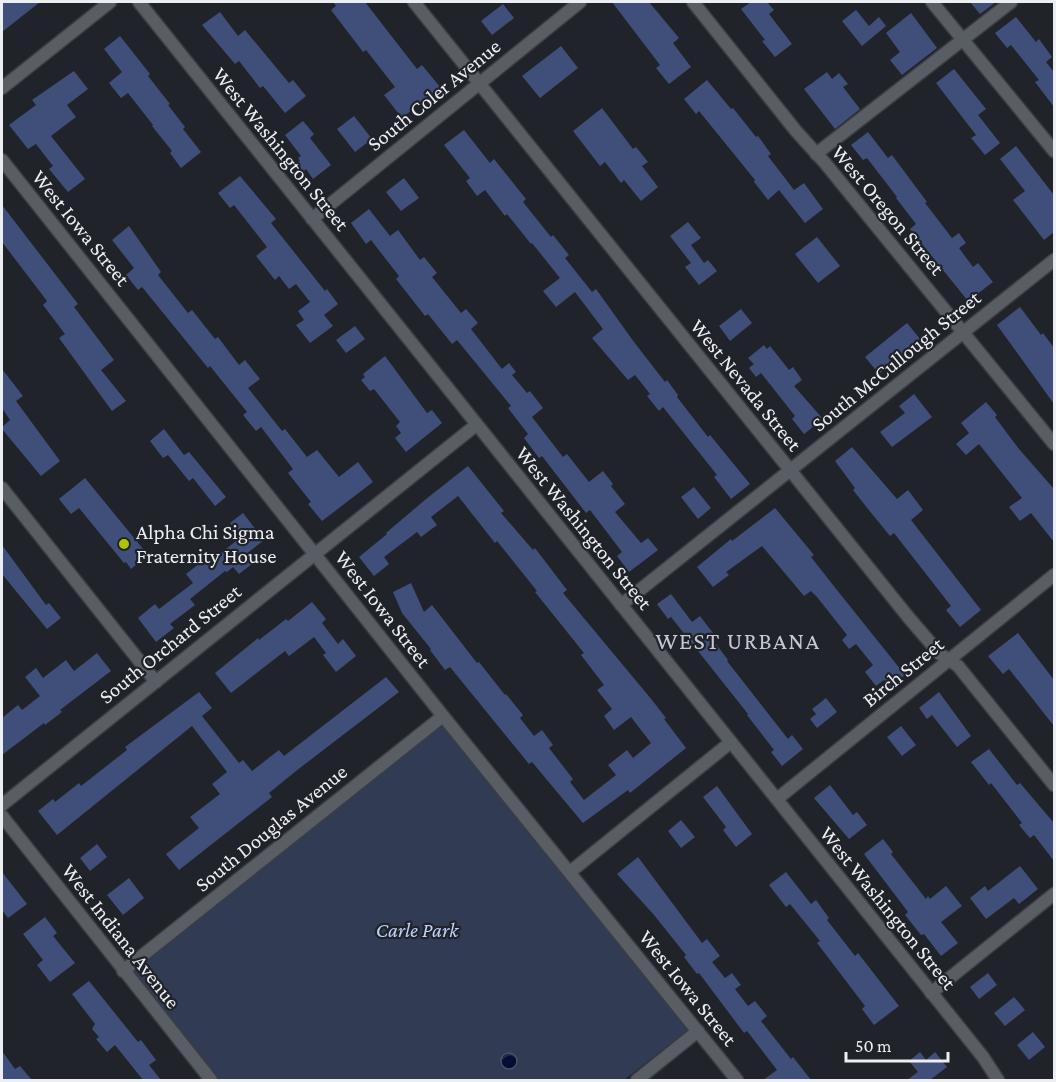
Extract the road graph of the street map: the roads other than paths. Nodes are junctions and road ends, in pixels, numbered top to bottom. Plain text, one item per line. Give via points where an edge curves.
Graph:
1 (110, 2) edge
2 (139, 2) edge
3 (414, 2) edge
4 (580, 2) edge
5 (693, 2) edge
6 (932, 2) edge
7 (1011, 2) edge
8 (963, 40) junction
9 (479, 82) junction
10 (2, 88) edge
11 (1054, 151) edge
12 (816, 154) junction
13 (2, 160) edge
14 (312, 219) junction
15 (1054, 260) edge
16 (963, 333) junction
17 (476, 424) junction
18 (1054, 444) edge
19 (789, 471) junction
20 (2, 488) edge
21 (314, 553) junction
22 (1054, 575) edge
23 (621, 605) junction
24 (949, 660) junction
25 (156, 682) junction
26 (443, 716) junction
27 (731, 742) junction
28 (1054, 784) edge
29 (777, 799) junction
30 (2, 805) edge
31 (2, 816) edge
32 (570, 872) junction
33 (1054, 894) edge
34 (123, 971) junction
35 (931, 993) junction
36 (698, 1032) junction
37 (993, 1078) edge
38 (211, 1080) edge
39 (637, 1080) edge
40 (737, 1080) edge

1 - 10 street
2 - 14 street, West Washington Street
3 - 9 street, West Nevada Street
4 - 9 street, South Coler Avenue
5 - 12 street, West Oregon Street
6 - 8 street
7 - 8 street
8 - 11 street
8 - 12 street
9 - 14 street, South Coler Avenue
9 - 19 street, West Nevada Street
12 - 16 street, West Oregon Street
13 - 21 street, West Iowa Street
14 - 17 street, West Washington Street
15 - 16 street, South McCullough Street
16 - 18 street, West Oregon Street
16 - 19 street, South McCullough Street
17 - 21 street, South Orchard Street
17 - 23 street, West Washington Street
19 - 23 street, South McCullough Street
19 - 24 street, West Nevada Street via 909,618
20 - 25 street
21 - 25 street, South Orchard Street
21 - 26 street, West Iowa Street
22 - 24 street, Birch Street
23 - 27 street, West Washington Street
24 - 28 street, West Nevada Street
24 - 29 street, Birch Street
25 - 30 street, South Orchard Street
26 - 32 street, West Iowa Street
26 - 34 street, South Douglas Avenue
27 - 29 street, West Washington Street
27 - 32 street
29 - 35 street, West Washington Street
31 - 34 street, West Indiana Avenue
32 - 36 street, West Iowa Street
33 - 35 street
34 - 38 street, West Indiana Avenue
35 - 37 street, West Washington Street
36 - 39 street
36 - 40 street, West Iowa Street

